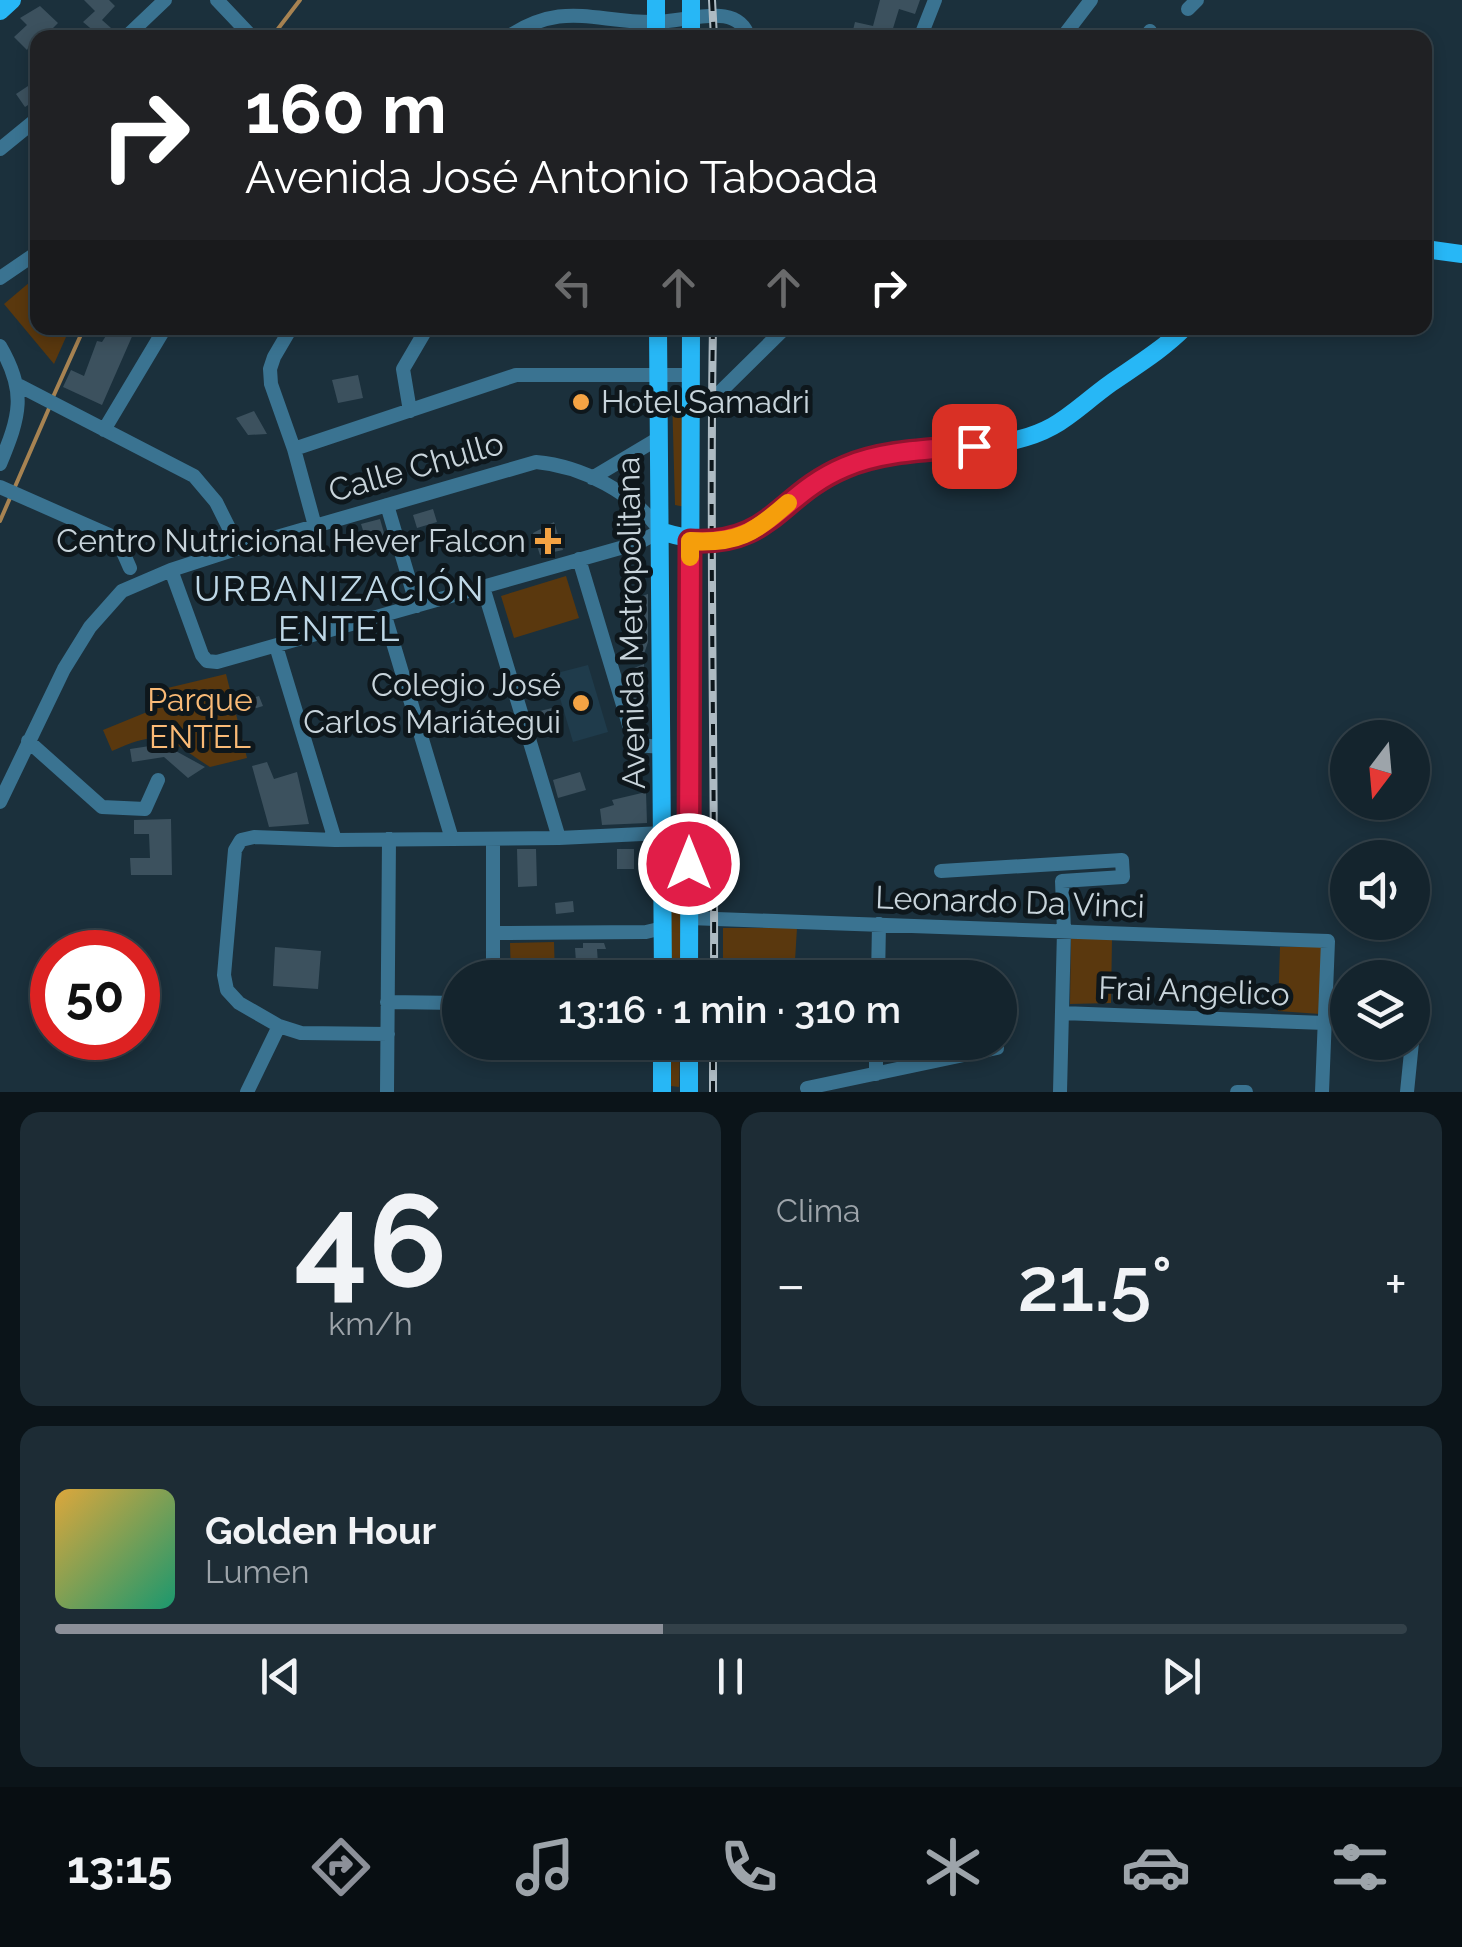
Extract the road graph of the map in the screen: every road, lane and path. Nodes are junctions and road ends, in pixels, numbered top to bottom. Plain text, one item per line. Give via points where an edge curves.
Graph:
1 (12, 0) edge
2 (165, 0) edge
3 (216, 0) edge
4 (656, 0) edge
5 (935, 0) edge
6 (1091, 0) edge
7 (691, 7) edge
8 (0, 11) edge
9 (133, 30) edge
10 (245, 30) edge
11 (518, 30) edge
12 (656, 30) edge
13 (748, 30) edge
14 (923, 30) edge
15 (1069, 30) edge
16 (30, 124) edge
17 (0, 148) edge
18 (1432, 251) edge
19 (1462, 254) edge
20 (30, 257) edge
21 (0, 278) edge
22 (161, 335) edge
23 (287, 335) edge
24 (423, 335) edge
25 (658, 335) edge
26 (690, 335) edge
27 (778, 335) edge
28 (1177, 335) edge
29 (0, 346) edge
30 (690, 375) junction
31 (658, 376) junction
32 (18, 385) junction
33 (691, 406) junction
34 (410, 411) junction
35 (101, 428) junction
36 (659, 438) junction
37 (294, 449) junction
38 (0, 464) edge
39 (592, 478) junction
40 (8, 490) edge
41 (387, 504) junction
42 (315, 526) junction
43 (660, 531) junction
44 (690, 541) junction
45 (239, 548) junction
46 (579, 559) junction
47 (130, 568) dead end
48 (170, 570) junction
49 (483, 587) junction
50 (416, 606) junction
51 (385, 616) junction
52 (276, 646) junction
53 (28, 741) junction
54 (663, 747) junction
55 (158, 780) dead end
56 (0, 802) edge
57 (663, 834) junction
58 (689, 837) junction
59 (558, 838) junction
60 (389, 839) junction
61 (494, 839) junction
62 (335, 840) junction
63 (452, 840) junction
64 (941, 871) dead end
65 (689, 918) junction
66 (878, 924) junction
67 (662, 928) junction
68 (1064, 931) junction
69 (493, 933) junction
70 (492, 960) edge
71 (662, 960) edge
72 (689, 960) edge
73 (878, 960) edge
74 (388, 1002) junction
75 (442, 1003) edge
76 (1062, 1014) junction
77 (1325, 1023) junction
78 (280, 1026) junction
79 (388, 1034) junction
80 (662, 1060) edge
81 (689, 1060) edge
82 (876, 1060) edge
83 (939, 1060) edge
84 (1410, 1060) edge
85 (876, 1074) junction
86 (807, 1088) dead end
87 (247, 1092) edge
88 (387, 1092) edge
89 (662, 1092) edge
90 (689, 1092) edge
91 (1060, 1092) edge
92 (1237, 1092) edge
93 (1246, 1092) edge
94 (1322, 1092) edge
95 (1406, 1092) edge

1 - 8 main road
2 - 9 street
3 - 10 street
4 - 12 main road
5 - 14 street
6 - 15 street
7 - 12 street
7 - 13 street via 738,12
11 - 12 street via 543,14 576,11
16 - 17 street
18 - 19 main road
20 - 21 street
22 - 35 street
23 - 37 street via 270,369
24 - 34 street via 403,369
25 - 31 main road, Avenida Metropolitana
26 - 30 main road, Avenida Metropolitana
27 - 33 street via 712,400
28 - 44 main road via 1040,434 849,465 812,482 759,529 734,540
29 - 32 street
30 - 31 street
30 - 33 main road, Avenida Metropolitana
31 - 34 street via 516,375
31 - 36 main road, Avenida Metropolitana
32 - 35 street
32 - 38 street via 12,435
33 - 44 main road, Avenida Metropolitana
34 - 37 street
35 - 45 street via 194,476
36 - 39 street
36 - 43 main road, Avenida Metropolitana
37 - 42 street
39 - 41 street, Calle Chullo via 536,462
39 - 43 street, Calle Chullo via 648,514
40 - 47 street via 110,535
41 - 42 street, Calle Chullo
41 - 50 street
42 - 45 street, Calle Chullo
43 - 44 main road
43 - 46 street
43 - 54 main road, Avenida Metropolitana
44 - 58 main road, Avenida Metropolitana
45 - 48 street, Calle Chullo
46 - 49 street
46 - 54 street via 635,745
48 - 52 street via 207,661
48 - 53 street, Calle Chullo via 108,604
49 - 50 street
49 - 59 street
50 - 51 street
51 - 52 street
51 - 63 street
52 - 62 street
53 - 55 street via 102,808 146,809
53 - 56 street, Calle Chullo
54 - 57 main road, Avenida Metropolitana
57 - 58 street
57 - 59 street
57 - 67 main road, Avenida Metropolitana
58 - 65 main road, Avenida Metropolitana
59 - 61 street
60 - 62 street
60 - 63 street
60 - 74 street
61 - 63 street
61 - 69 street
62 - 78 street via 254,837 235,850 227,990
64 - 68 street via 1122,860 1122,876 1062,881
65 - 66 street, Leonardo Da Vinci
65 - 72 main road, Avenida Metropolitana
66 - 68 street, Leonardo Da Vinci
66 - 73 street
67 - 69 street
67 - 71 main road, Avenida Metropolitana
68 - 76 street
68 - 77 street, Leonardo Da Vinci via 1328,941
69 - 70 street
74 - 75 street
74 - 79 street
76 - 77 street, Frai Angelico
76 - 91 street
77 - 94 street
78 - 79 street via 302,1033
78 - 87 street
79 - 88 street
80 - 89 main road
81 - 90 main road
82 - 85 street
83 - 85 street
84 - 95 street
85 - 86 street
92 - 93 street

